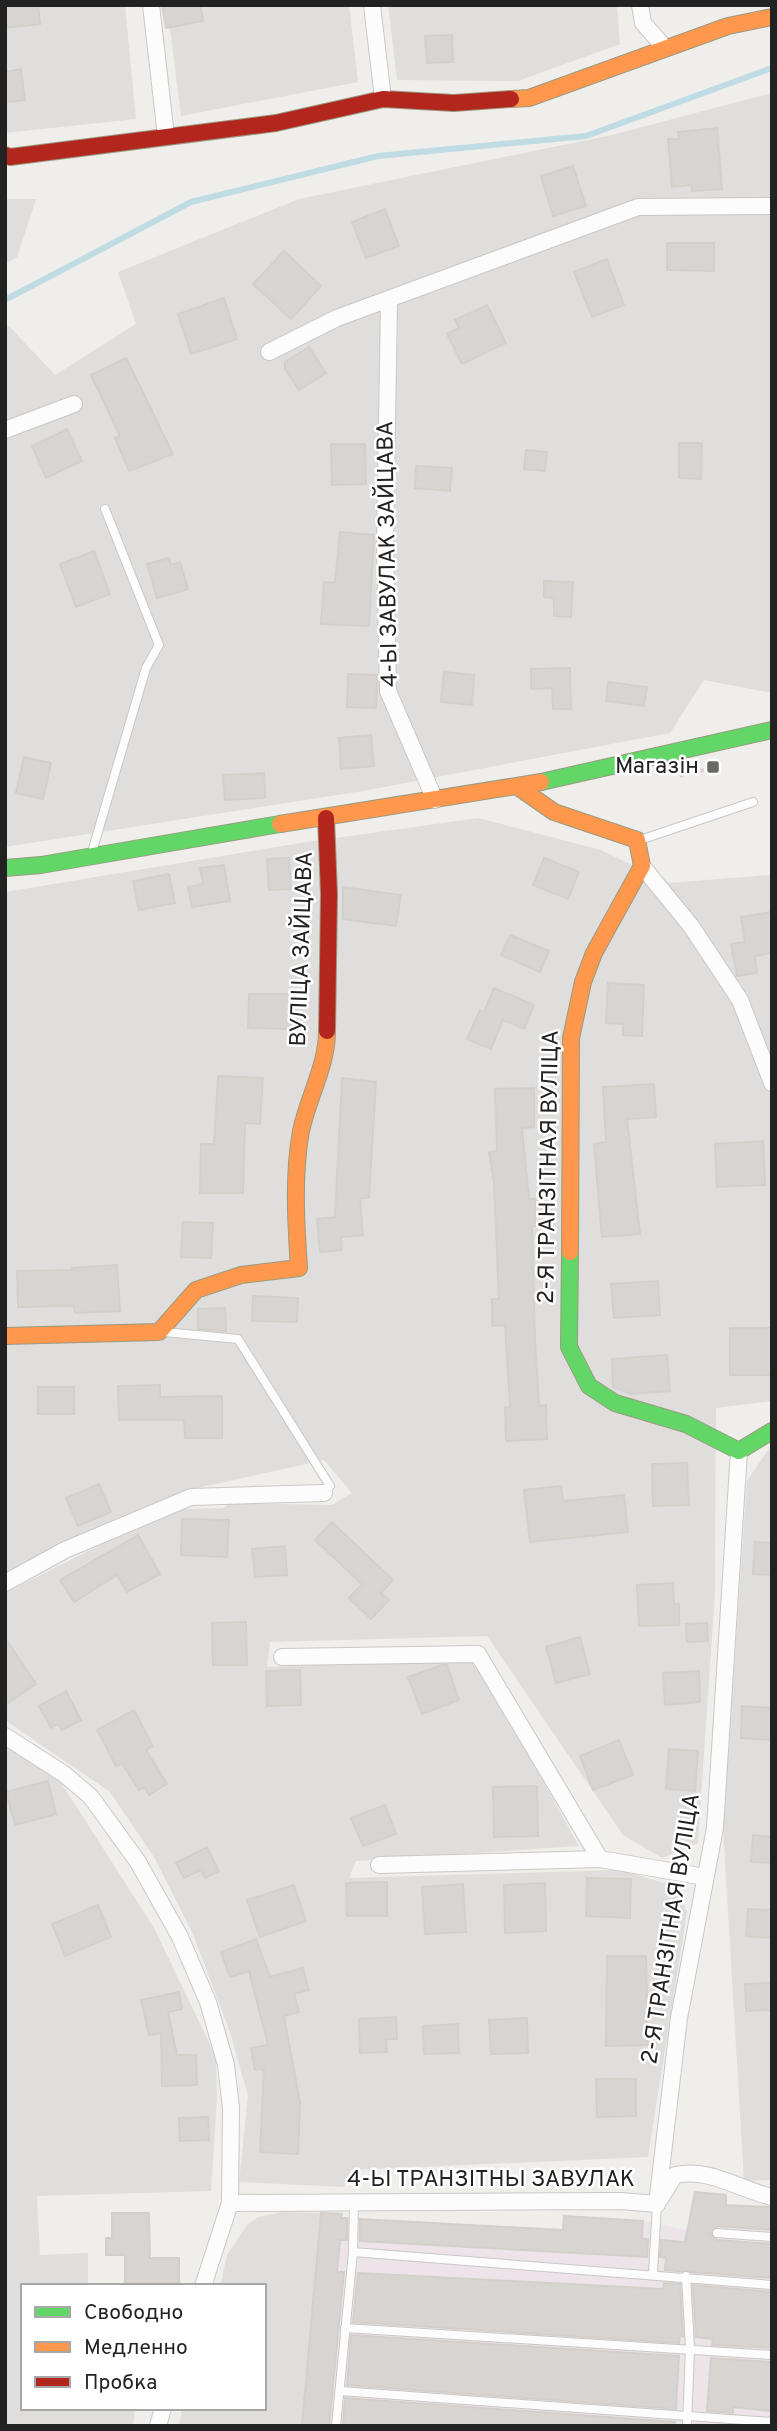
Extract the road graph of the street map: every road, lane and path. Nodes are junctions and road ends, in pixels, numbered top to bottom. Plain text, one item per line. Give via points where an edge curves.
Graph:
1 (151, 5) edge
2 (372, 5) edge
3 (640, 5) edge
4 (772, 18) edge
5 (665, 48) junction
6 (383, 99) junction
7 (166, 136) junction
8 (5, 155) edge
9 (772, 206) edge
10 (389, 300) junction
11 (269, 352) dead end
12 (74, 404) dead end
13 (5, 430) edge
14 (105, 509) dead end
15 (772, 730) edge
16 (517, 787) junction
17 (435, 800) junction
18 (753, 802) dead end
19 (326, 818) junction
20 (637, 841) junction
21 (92, 854) junction
22 (642, 866) junction
23 (5, 868) edge
24 (772, 1083) edge
25 (159, 1332) junction
26 (5, 1336) edge
27 (772, 1431) edge
28 (739, 1451) junction
29 (324, 1493) joint
30 (5, 1583) edge
31 (282, 1657) dead end
32 (5, 1736) edge
33 (600, 1859) junction
34 (379, 1865) dead end
35 (705, 1877) junction
36 (772, 2197) edge
37 (354, 2202) junction
38 (230, 2203) junction
39 (657, 2204) junction
40 (717, 2233) dead end
41 (772, 2237) edge
42 (353, 2252) junction
43 (653, 2273) junction
44 (686, 2276) junction
45 (204, 2284) edge
46 (772, 2285) edge
47 (345, 2328) junction
48 (690, 2348) junction
49 (772, 2355) edge
50 (340, 2390) junction
51 (687, 2415) junction
52 (772, 2422) edge
53 (336, 2426) edge
54 (687, 2426) edge

1 - 7 street
2 - 6 street
3 - 5 street via 643,23
4 - 5 street via 728,26
5 - 6 street via 528,98 454,103
6 - 7 street via 276,123
7 - 8 street
9 - 10 street via 638,207
10 - 11 street via 337,318
10 - 17 street, 4-Ы ЗАВУЛАК ЗАЙЦАВА via 388,691
12 - 13 street
14 - 21 lane via 159,645 146,668
15 - 16 street, ВУЛІЦА ЗАЙЦАВА
16 - 17 street, ВУЛІЦА ЗАЙЦАВА
16 - 20 street via 554,812
17 - 19 street, ВУЛІЦА ЗАЙЦАВА
18 - 20 lane
19 - 21 street, ВУЛІЦА ЗАЙЦАВА
19 - 25 street, ВУЛІЦА ЗАЙЦАВА via 330,894 327,1047 301,1132 296,1223 299,1268 241,1275 196,1290
20 - 22 street
21 - 23 street, ВУЛІЦА ЗАЙЦАВА
22 - 24 street via 691,926 740,1000
22 - 28 street, 2-Я ТРАНЗІТНАЯ ВУЛІЦА via 594,953 571,1038 569,1347 577,1374 605,1400 686,1424
25 - 26 street
25 - 29 lane via 238,1339 330,1486
27 - 28 street
28 - 35 street, 2-Я ТРАНЗІТНАЯ ВУЛІЦА via 715,1828
29 - 30 street via 191,1497 65,1550
31 - 33 street via 478,1654
32 - 38 street via 91,1797 138,1861 180,1937 208,2001 226,2065 231,2108
33 - 34 street
33 - 35 street
35 - 39 street, 2-Я ТРАНЗІТНАЯ ВУЛІЦА via 679,2018
36 - 39 street, 4-Ы ТРАНЗІТНЫ ЗАВУЛАК via 718,2176 691,2172 675,2175
37 - 38 street, 4-Ы ТРАНЗІТНЫ ЗАВУЛАК
37 - 39 street, 4-Ы ТРАНЗІТНЫ ЗАВУЛАК
37 - 42 lane
38 - 45 street
39 - 43 lane
40 - 41 lane
42 - 43 lane
42 - 47 lane
43 - 44 lane
44 - 46 lane
44 - 48 lane
47 - 48 lane
47 - 50 lane
48 - 49 lane
48 - 51 lane
50 - 51 lane
50 - 53 lane
51 - 52 lane
51 - 54 lane

